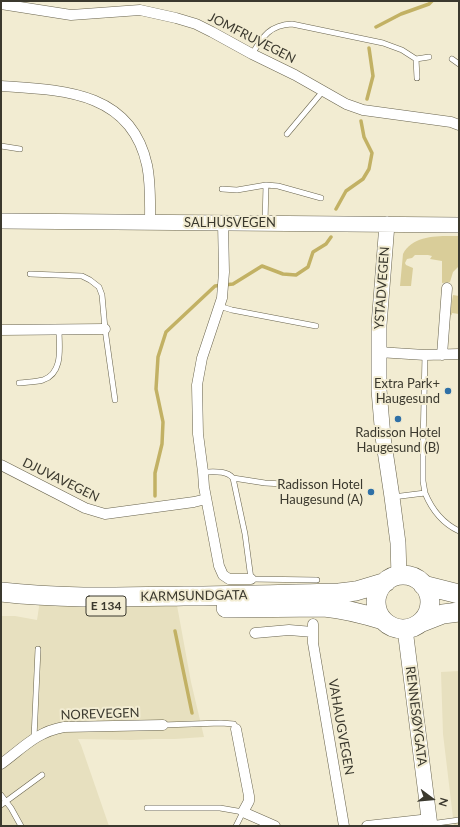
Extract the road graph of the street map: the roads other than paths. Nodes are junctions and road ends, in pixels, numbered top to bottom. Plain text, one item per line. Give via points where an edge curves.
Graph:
1 (1, 4) edge
2 (252, 54) junction
3 (429, 57) dead end
4 (416, 59) junction
5 (452, 59) dead end
6 (459, 64) edge
7 (417, 78) dead end
8 (1, 86) edge
9 (322, 91) junction
10 (459, 126) edge
11 (287, 134) dead end
12 (1, 146) edge
13 (20, 150) dead end
14 (266, 185) junction
15 (222, 189) dead end
16 (321, 198) dead end
17 (1, 221) edge
18 (150, 223) junction
19 (223, 223) junction
20 (265, 224) junction
21 (387, 224) junction
22 (459, 225) edge
23 (30, 274) dead end
24 (447, 288) dead end
25 (219, 306) junction
26 (316, 326) dead end
27 (105, 329) junction
28 (1, 330) edge
29 (59, 330) junction
30 (378, 352) junction
31 (442, 354) junction
32 (459, 354) edge
33 (425, 355) junction
34 (19, 383) dead end
35 (115, 400) dead end
36 (1, 465) edge
37 (203, 472) junction
38 (233, 478) junction
39 (302, 485) dead end
40 (425, 493) junction
41 (392, 497) junction
42 (206, 499) junction
43 (459, 531) edge
44 (251, 579) junction
45 (393, 579) junction
46 (318, 580) dead end
47 (423, 585) junction
48 (1, 592) edge
49 (459, 594) edge
50 (1, 600) edge
51 (459, 612) edge
52 (383, 620) junction
53 (413, 626) junction
54 (255, 633) dead end
55 (38, 649) dead end
56 (163, 725) joint
57 (236, 729) joint
58 (34, 738) junction
59 (1, 764) edge
60 (42, 775) dead end
61 (1, 795) edge
62 (6, 802) junction
63 (1, 805) edge
64 (147, 808) dead end
65 (243, 812) junction
66 (459, 820) edge
67 (430, 823) edge
68 (20, 826) edge
69 (236, 826) edge
70 (275, 826) edge
71 (344, 826) edge
72 (367, 826) edge

1 - 2 street, JOMFRUVEGEN via 71,15 140,10 196,24
2 - 4 lane via 272,29 292,24 383,43
2 - 9 street, JOMFRUVEGEN via 295,74
3 - 4 lane
4 - 7 lane
5 - 6 lane
8 - 18 street via 61,91 93,99 116,113 136,136 145,156 149,176
9 - 10 street, JOMFRUVEGEN via 363,110 451,122
9 - 11 lane
12 - 13 lane
14 - 15 lane via 237,190
14 - 16 lane
14 - 20 lane
17 - 18 street, SALHUSVEGEN
18 - 19 street, SALHUSVEGEN
19 - 20 street, SALHUSVEGEN
19 - 25 street via 224,272
20 - 21 street, SALHUSVEGEN
21 - 22 street, SALHUSVEGEN
21 - 30 street, YSTADVEGEN
23 - 27 lane via 82,276 90,280 101,291
24 - 31 street
25 - 26 lane
25 - 37 street via 202,358 197,385 198,434
27 - 29 street
27 - 35 lane
28 - 29 street
29 - 34 lane via 59,362 55,372 43,380
30 - 33 street
30 - 41 street, YSTADVEGEN via 383,437
31 - 32 street
31 - 33 street
33 - 40 lane
36 - 42 street, DJUVAVEGEN via 85,508 105,514
37 - 38 lane via 223,473
37 - 42 street
38 - 39 lane
38 - 44 lane
40 - 41 lane
40 - 43 lane via 435,513
41 - 45 street, YSTADVEGEN via 398,543
42 - 44 street via 217,559 223,575 229,579
44 - 46 lane
45 - 47 highway via 410,576
45 - 48 highway, KARMSUNDGATA / E 134 via 356,591 339,593 94,597
45 - 52 highway via 378,593 376,603
47 - 49 highway
47 - 53 highway via 429,595 429,607 425,618
50 - 52 highway, KARMSUNDGATA / E 134 via 116,606 274,609 324,607
51 - 53 highway via 443,614
52 - 53 highway, E 134 via 395,628
53 - 67 street, RENNESØYGATA
54 - 71 street, VAHAUGVEGEN via 313,628 313,644
55 - 58 lane
56 - 57 lane via 221,723 234,724
56 - 58 street, NOREVEGEN via 64,728 50,730
57 - 65 street via 249,796 249,802
58 - 59 street, NOREVEGEN
60 - 62 lane
61 - 62 lane
62 - 63 lane
62 - 68 lane
64 - 65 lane via 220,808
65 - 69 lane
65 - 70 street
66 - 67 lane
67 - 72 street

